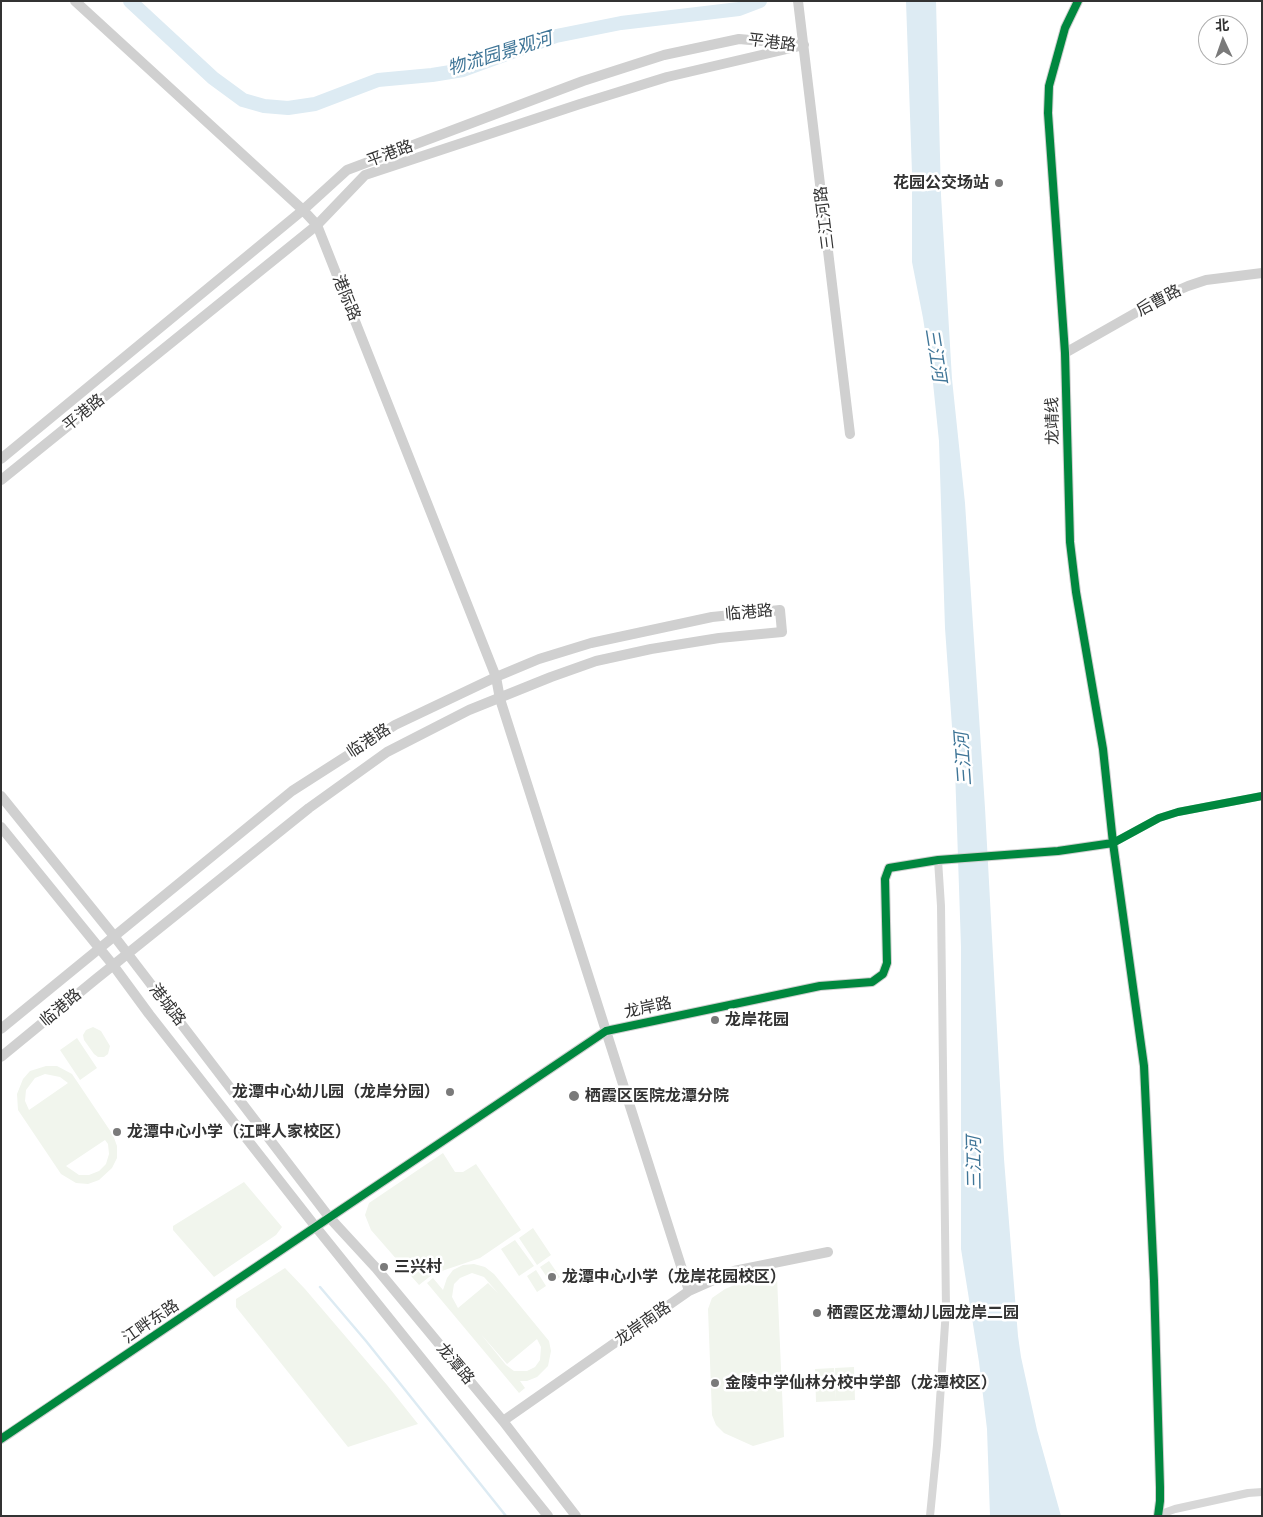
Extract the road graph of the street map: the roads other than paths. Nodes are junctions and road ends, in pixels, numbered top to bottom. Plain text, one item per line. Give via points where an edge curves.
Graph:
1 (76, 1) edge
2 (1078, 1) edge
3 (798, 4) edge
4 (804, 45) junction
5 (303, 210) junction
6 (317, 225) junction
7 (1262, 273) edge
8 (1065, 353) junction
9 (850, 434) dead end
10 (1, 459) edge
11 (1, 480) edge
12 (496, 677) junction
13 (500, 699) junction
14 (1, 796) edge
15 (1262, 796) edge
16 (1, 827) edge
17 (1113, 843) junction
18 (938, 860) junction
19 (114, 936) junction
20 (99, 949) junction
21 (127, 954) junction
22 (113, 965) junction
23 (1, 1028) edge
24 (606, 1031) junction
25 (1, 1057) edge
26 (329, 1217) junction
27 (315, 1226) junction
28 (828, 1252) dead end
29 (689, 1291) junction
30 (503, 1421) junction
31 (1, 1439) edge
32 (1262, 1492) edge
33 (548, 1516) edge
34 (576, 1516) edge
35 (930, 1516) edge
36 (1158, 1516) edge

1 - 5 street, 港际路
2 - 8 street, 龙靖线 via 1065,28 1048,86
3 - 4 street, 三江河路
4 - 5 street, 平港路 via 739,39 664,55 583,81 347,170
4 - 6 street, 平港路 via 667,77 365,175
4 - 9 street, 三江河路
5 - 6 street, 港际路
5 - 10 street, 平港路
6 - 11 street, 平港路
6 - 12 street, 港际路
7 - 8 street, 后曹路 via 1206,280 1188,286
8 - 17 street, 龙靖线 via 1070,542 1103,749
12 - 13 street, 港际路
12 - 13 street, 临港路 via 539,659 600,640 712,617 780,610 782,632 700,641 596,661
12 - 19 street, 临港路 via 394,725 292,791
13 - 21 street, 临港路 via 470,710 387,752 309,808
13 - 24 street, 港际路
14 - 19 street, 港城路
15 - 17 street via 1178,812 1159,818
16 - 20 street, 港城路
17 - 18 street via 1058,851
17 - 36 street, 龙靖线 via 1144,1066 1154,1282
18 - 24 street, 龙岸路 via 889,868 885,879 887,963 882,974 872,982 820,986
18 - 35 street via 942,906 946,1309
19 - 20 street, 临港路
19 - 21 street, 港城路
20 - 22 street, 港城路
20 - 23 street, 临港路
21 - 22 street, 临港路
21 - 26 street, 港城路
22 - 25 street, 临港路
22 - 27 street, 港城路
24 - 26 street, 龙岸路
24 - 29 street, 港际路
26 - 27 street, 龙岸路
26 - 30 street, 龙潭路 via 376,1268
27 - 31 street, 江畔东路
27 - 33 street, 龙潭路
28 - 29 street, 龙岸南路 via 734,1271
29 - 30 street, 龙岸南路
30 - 34 street, 龙潭路
32 - 36 street via 1176,1509

